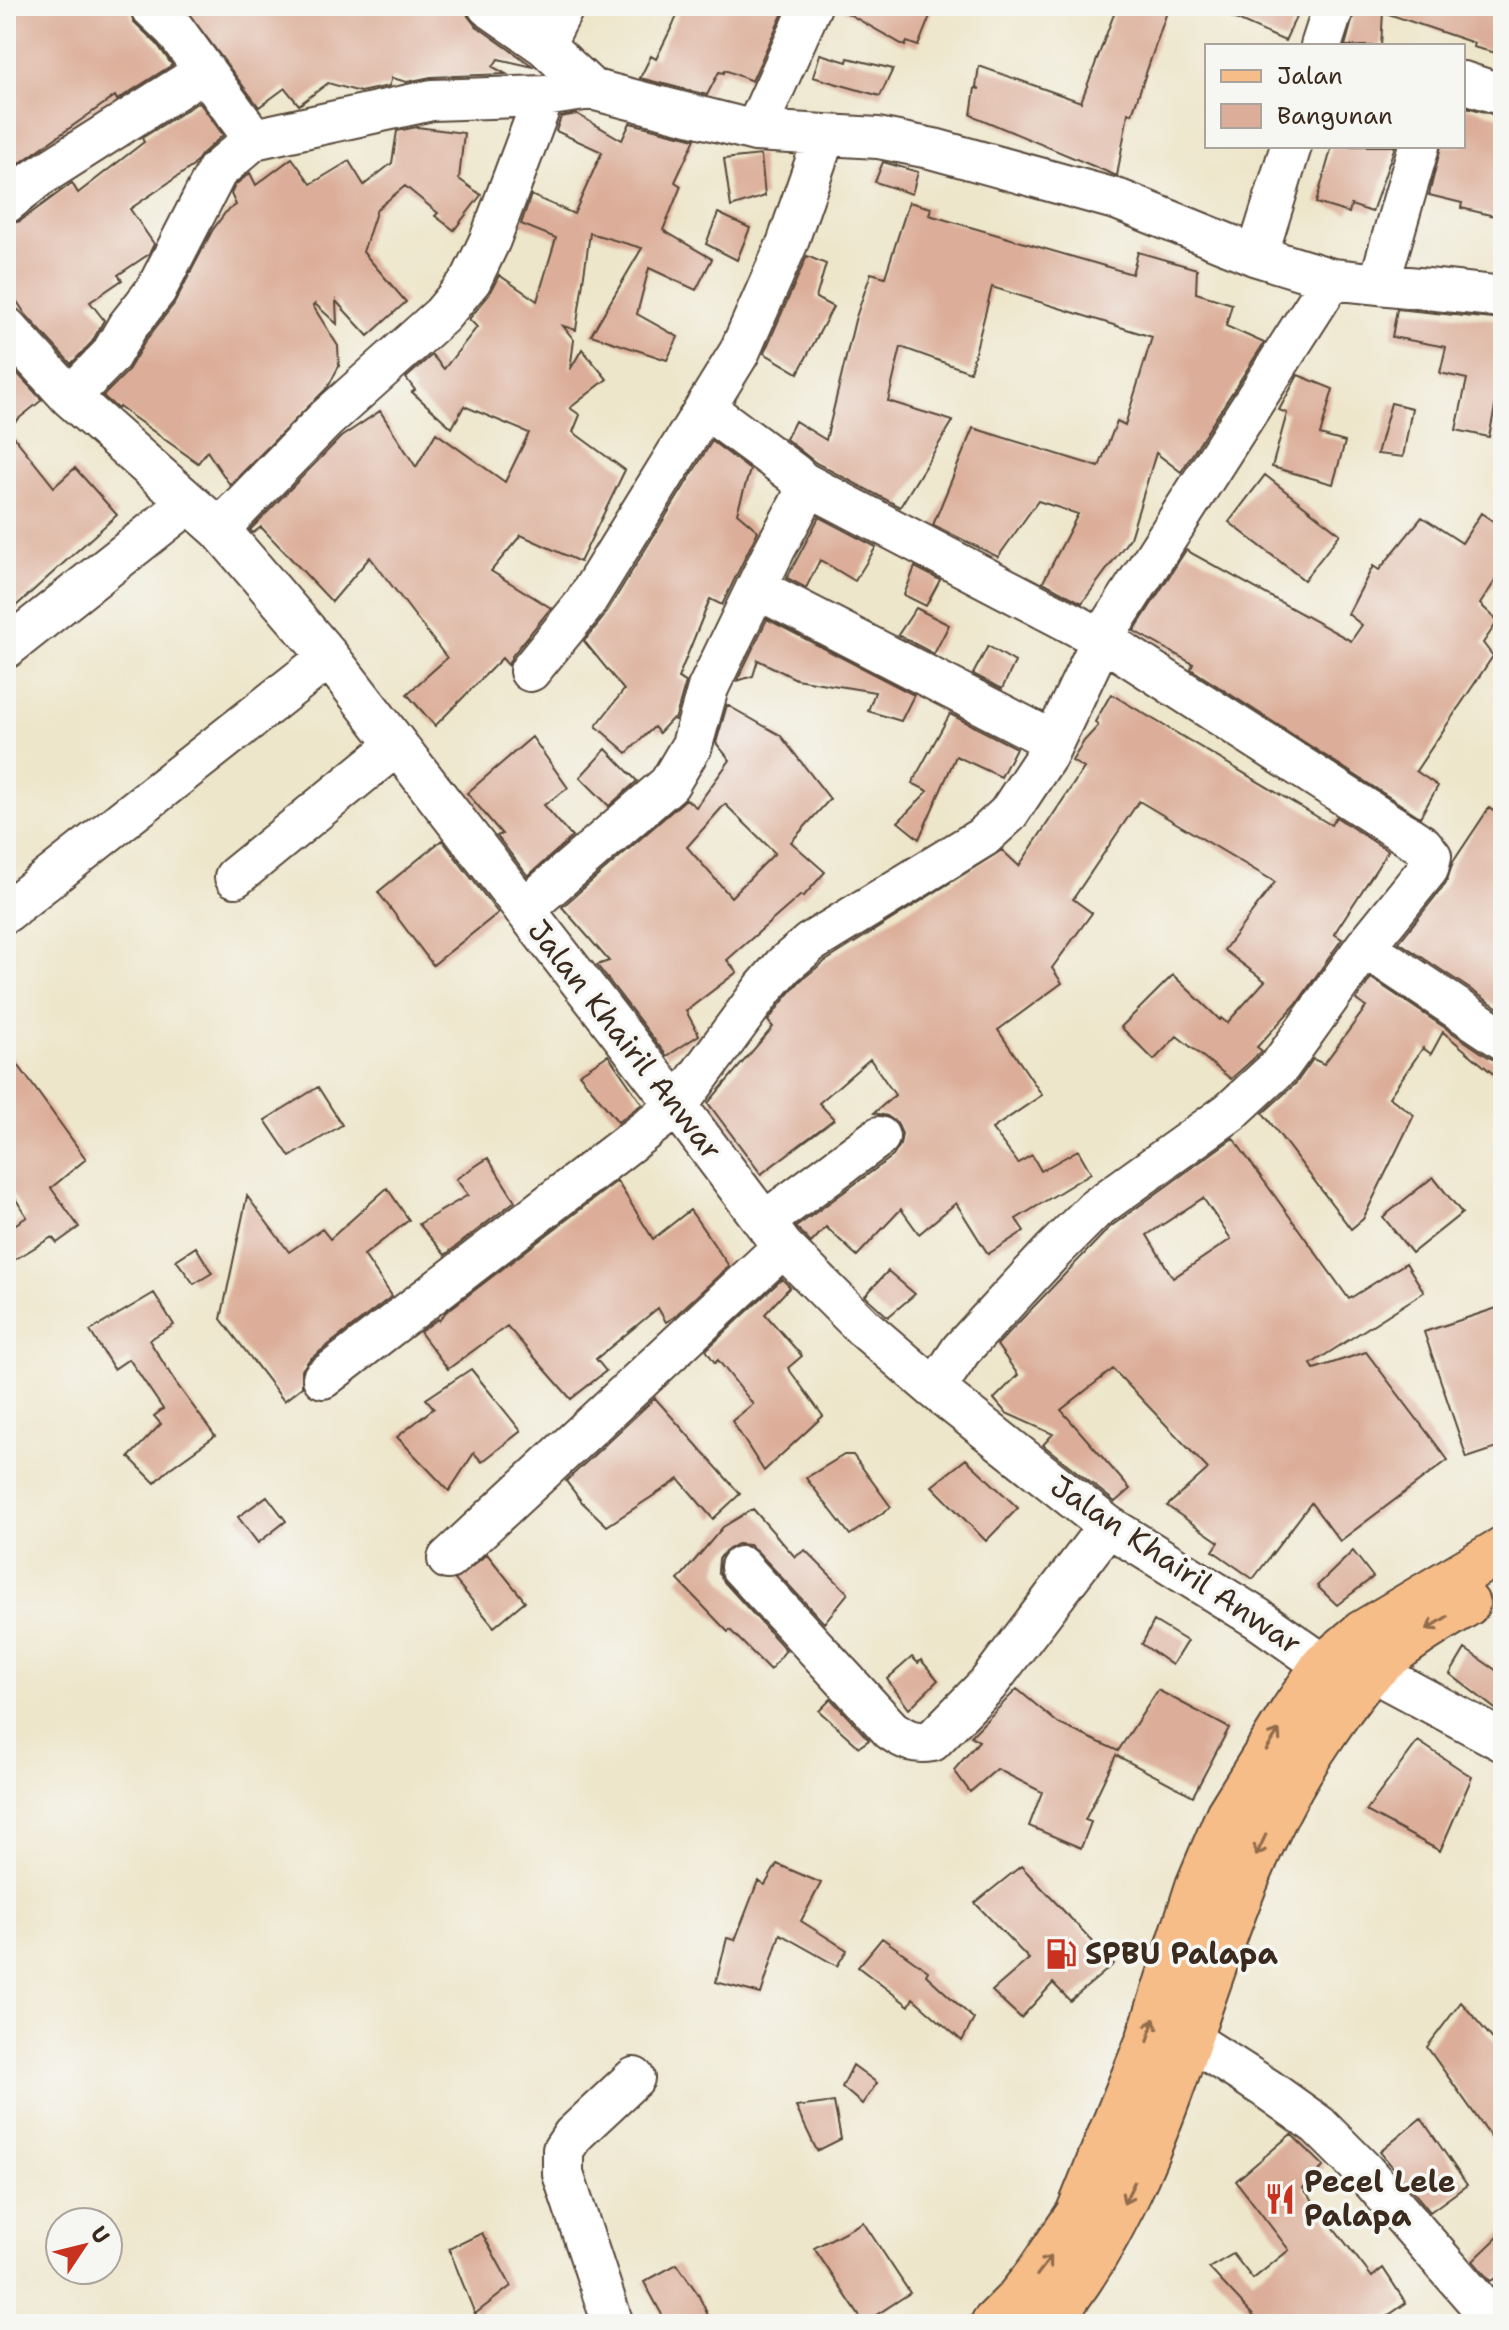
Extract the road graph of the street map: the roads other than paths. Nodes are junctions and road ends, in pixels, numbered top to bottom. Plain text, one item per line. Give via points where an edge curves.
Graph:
1 (150, 6) edge
2 (488, 6) edge
3 (564, 6) edge
4 (811, 6) edge
5 (1334, 6) edge
6 (1322, 44) edge
7 (544, 45) junction
8 (205, 71) junction
9 (1465, 83) edge
10 (591, 89) junction
11 (1503, 95) edge
12 (544, 96) junction
13 (755, 131) junction
14 (825, 135) junction
15 (254, 139) junction
16 (1290, 148) edge
17 (1418, 148) edge
18 (6, 203) edge
19 (1257, 256) junction
20 (1332, 279) junction
21 (1379, 284) junction
22 (1503, 297) edge
23 (6, 327) edge
24 (70, 397) junction
25 (705, 408) junction
26 (802, 482) junction
27 (189, 503) junction
28 (219, 529) junction
29 (756, 588) junction
30 (1102, 639) junction
31 (6, 648) edge
32 (329, 657) junction
33 (530, 671) dead end
34 (1053, 741) junction
35 (397, 745) junction
36 (235, 877) dead end
37 (524, 909) junction
38 (6, 912) edge
39 (1365, 947) junction
40 (1502, 1038) edge
41 (677, 1106) junction
42 (879, 1137) dead end
43 (774, 1234) junction
44 (323, 1378) dead end
45 (935, 1389) junction
46 (1108, 1526) junction
47 (448, 1559) dead end
48 (741, 1567) dead end
49 (1492, 1572) edge
50 (1324, 1665) junction
51 (1372, 1671) junction
52 (1503, 1741) edge
53 (1264, 1793) junction
54 (1191, 2040) junction
55 (634, 2078) dead end
56 (1134, 2128) junction
57 (613, 2324) edge
58 (993, 2324) edge
59 (1047, 2324) edge
60 (1497, 2324) edge

1 - 8 street
2 - 7 street
3 - 7 street
4 - 13 street
5 - 6 street
7 - 10 street
8 - 15 street
8 - 18 street
9 - 11 street
10 - 12 street
10 - 13 street
12 - 15 street via 432,100
12 - 28 street via 471,280 442,315 325,420
13 - 14 street
14 - 19 street via 934,149 1119,200
14 - 25 street via 787,244 739,353
15 - 24 street via 217,171 156,290 110,356
16 - 19 street
17 - 21 street
19 - 20 street
20 - 21 street
20 - 30 street
21 - 22 street
23 - 24 street, Jalan Khairil Anwar
24 - 27 street, Jalan Khairil Anwar
25 - 26 street
25 - 33 street via 583,606
26 - 29 street via 801,501
26 - 30 street
27 - 28 street, Jalan Khairil Anwar
27 - 31 street
28 - 32 street, Jalan Khairil Anwar
29 - 34 street
29 - 37 street via 708,688 692,745 669,784
30 - 34 street
30 - 39 street via 1422,845 1431,856 1428,869
32 - 35 street, Jalan Khairil Anwar
32 - 38 street
34 - 41 street via 1008,814 983,837 810,943 784,965
35 - 36 street
35 - 37 street, Jalan Khairil Anwar
37 - 41 street, Jalan Khairil Anwar
39 - 40 street
39 - 45 street via 1280,1066 1230,1112 1095,1209 961,1350
41 - 43 street, Jalan Khairil Anwar
41 - 44 street
42 - 43 street
43 - 45 street, Jalan Khairil Anwar via 863,1327
43 - 47 street
45 - 46 street, Jalan Khairil Anwar
46 - 48 street via 988,1684 932,1741 920,1743 891,1730
46 - 50 street, Jalan Khairil Anwar
49 - 50 main road via 1362,1633
49 -> 51 main road
53 -> 50 main road
51 - 52 street
51 - 53 main road via 1308,1757
53 -> 54 main road via 1259,1847
56 -> 53 main road via 1148,2041 1198,1886 1228,1815
54 - 56 main road
54 - 60 street via 1318,2125
55 - 57 street via 563,2150 563,2174
58 -> 56 main road via 1066,2235
56 -> 59 main road via 1134,2184 1076,2288

